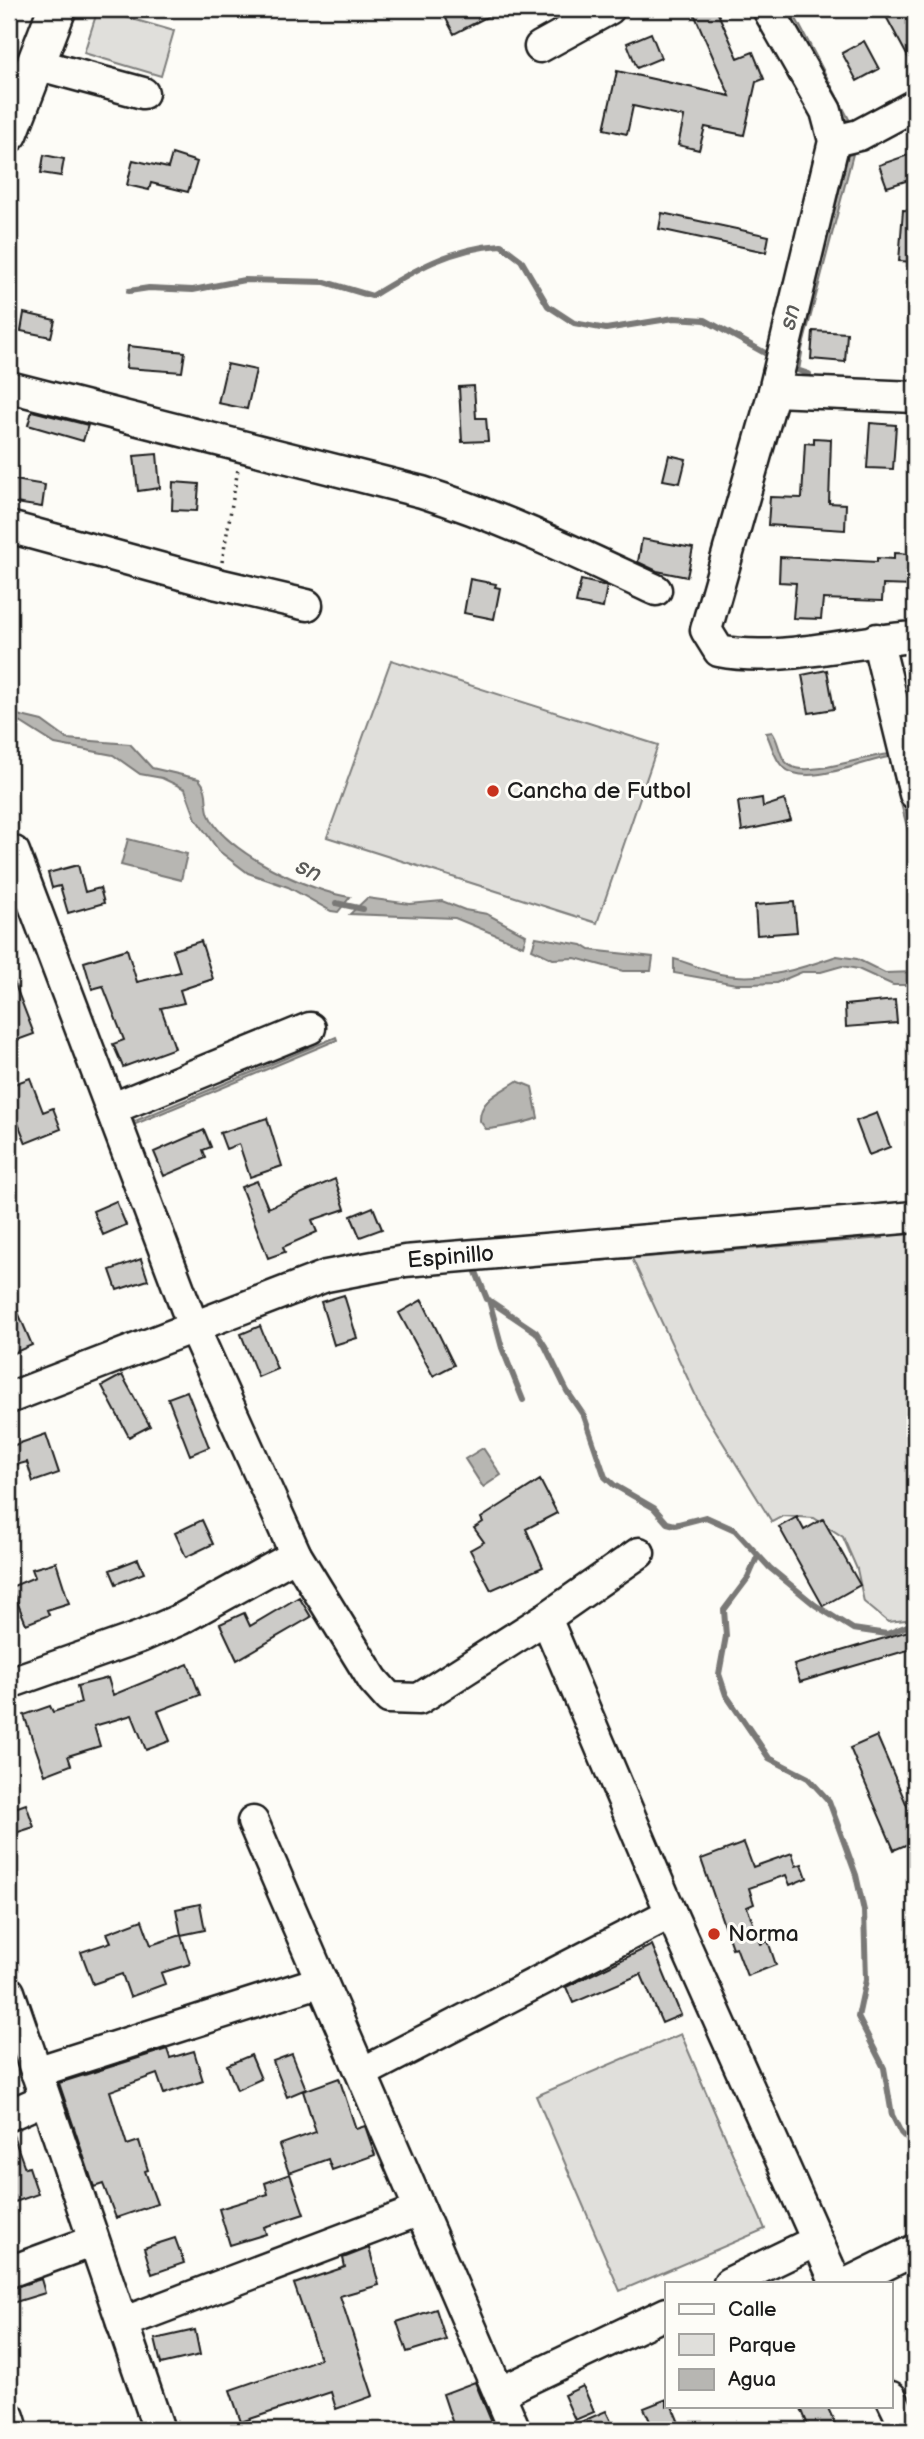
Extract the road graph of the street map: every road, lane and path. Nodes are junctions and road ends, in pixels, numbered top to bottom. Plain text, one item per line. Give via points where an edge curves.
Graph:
1 (57, 9) edge
2 (609, 9) edge
3 (768, 9) edge
4 (540, 47) dead end
5 (23, 79) edge
6 (143, 93) dead end
7 (915, 105) edge
8 (9, 132) edge
9 (844, 139) junction
10 (779, 370) junction
11 (9, 387) edge
12 (915, 397) edge
13 (242, 448) junction
14 (9, 527) edge
15 (218, 584) junction
16 (656, 590) dead end
17 (307, 605) dead end
18 (915, 638) edge
19 (877, 639) junction
20 (915, 794) edge
21 (15, 852) dead end
22 (310, 1028) dead end
23 (111, 1109) junction
24 (915, 1217) edge
25 (193, 1326) junction
26 (9, 1398) edge
27 (639, 1553) dead end
28 (296, 1555) junction
29 (546, 1618) junction
30 (9, 1683) edge
31 (253, 1822) dead end
32 (671, 1913) junction
33 (322, 1981) junction
34 (9, 1992) edge
35 (362, 2073) junction
36 (41, 2085) junction
37 (9, 2115) edge
38 (420, 2210) junction
39 (93, 2241) junction
40 (816, 2241) junction
41 (915, 2250) edge
42 (9, 2272) edge
43 (731, 2282) edge
44 (836, 2282) edge
45 (850, 2282) edge
46 (665, 2314) edge
47 (122, 2323) junction
48 (499, 2393) junction
49 (892, 2399) edge
50 (9, 2417) edge
51 (12, 2430) edge
52 (159, 2430) edge
53 (515, 2430) edge
54 (907, 2430) edge

1 - 5 main road
2 - 4 street
3 - 9 street
5 - 6 street
5 - 8 main road
7 - 9 street
9 - 10 street
10 - 12 street
10 - 19 street via 706,629 719,651 749,657
11 - 13 street
13 - 15 path
13 - 16 street via 477,509
14 - 15 street
15 - 17 street
18 - 19 street
19 - 20 street
21 - 23 street
22 - 23 street
23 - 25 street
24 - 25 street, Espinillo via 405,1261 327,1276
25 - 26 street, Espinillo
25 - 28 street
27 - 29 street
28 - 29 street via 373,1680 389,1698 419,1699
28 - 30 street via 181,1619
29 - 32 street
31 - 33 street
32 - 35 street
32 - 40 street
33 - 35 street
33 - 36 street
34 - 36 street
35 - 38 street
36 - 37 street
36 - 39 street
38 - 47 street
38 - 48 street
39 - 42 street
39 - 47 street
40 - 43 street
40 - 44 street
41 - 45 street
46 - 48 street
47 - 52 street
48 - 53 street
49 - 54 street
50 - 51 street

